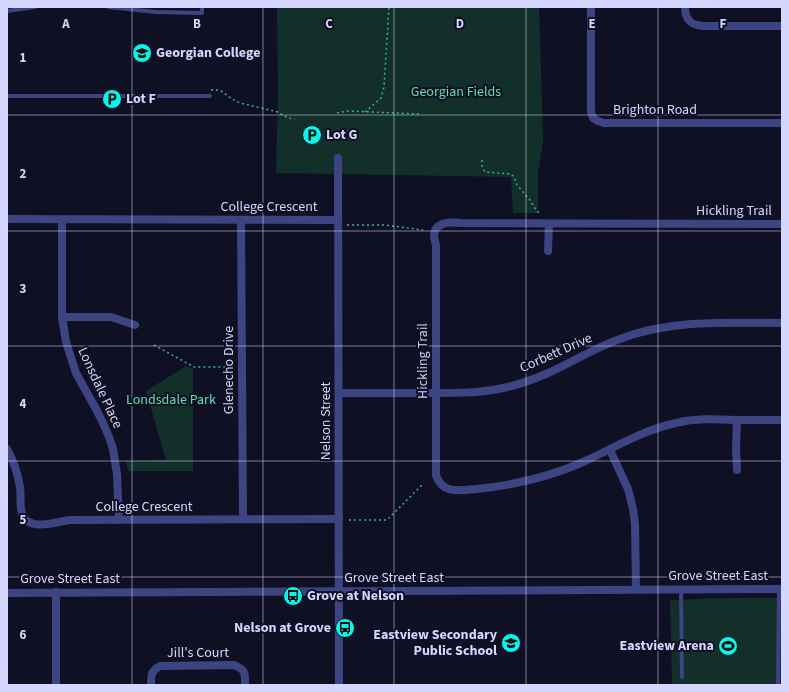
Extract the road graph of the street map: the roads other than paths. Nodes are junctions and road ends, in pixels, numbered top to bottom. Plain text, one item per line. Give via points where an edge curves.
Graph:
1 (35, 7) edge
2 (108, 7) edge
3 (202, 7) edge
4 (591, 7) edge
5 (685, 7) edge
6 (156, 9) edge
7 (7, 11) edge
8 (782, 26) edge
9 (7, 96) edge
10 (210, 96) dead end
11 (782, 123) edge
12 (338, 158) dead end
13 (7, 219) edge
14 (62, 220) junction
15 (241, 220) junction
16 (338, 220) junction
17 (549, 224) junction
18 (782, 224) edge
19 (548, 251) dead end
20 (62, 317) junction
21 (782, 323) edge
22 (135, 325) dead end
23 (339, 393) junction
24 (436, 393) junction
25 (737, 420) junction
26 (782, 420) edge
27 (7, 449) edge
28 (610, 450) junction
29 (737, 470) dead end
30 (243, 519) junction
31 (339, 519) junction
32 (119, 520) junction
33 (636, 589) junction
34 (681, 589) junction
35 (780, 589) edge
36 (339, 591) junction
37 (56, 592) junction
38 (7, 593) edge
39 (682, 677) dead end
40 (56, 685) edge
41 (151, 685) edge
42 (245, 685) edge
43 (339, 685) edge
44 (778, 685) edge

1 - 7 lane
2 - 6 lane
3 - 6 lane via 202,13
4 - 11 street, Brighton Road via 593,118 604,123
5 - 8 street via 687,18 696,25
9 - 10 lane
12 - 16 street, Nelson Street
13 - 14 street, College Crescent
14 - 15 street, College Crescent
14 - 20 street, Lonsdale Place
15 - 16 street, College Crescent
15 - 30 street, Glenecho Drive
16 - 23 street, Nelson Street
17 - 18 street, Hickling Trail
17 - 19 street
17 - 24 street, Hickling Trail via 451,222 437,228 434,236
20 - 22 street via 111,317
20 - 32 street, Lonsdale Place via 66,342 76,373 111,443 117,474
21 - 24 street, Corbett Drive via 686,324 661,327 620,338 520,384 482,392
23 - 24 street, Corbett Drive
23 - 31 street, Nelson Street
24 - 28 street, Hickling Trail via 436,475 438,482 450,490 492,487 535,479 571,468
25 - 26 street, Hickling Trail
25 - 28 street, Hickling Trail via 677,422 652,430
25 - 29 street
27 - 32 street, College Crescent via 18,476 21,510 25,520 37,525 69,520
28 - 33 street via 628,489 633,509
30 - 31 street, College Crescent
30 - 32 street, College Crescent
31 - 36 street, Nelson Street
33 - 34 street, Grove Street East
33 - 36 street, Grove Street East
34 - 35 street, Grove Street East
34 - 39 lane
35 - 44 lane
36 - 37 street, Grove Street East
36 - 43 street, Nelson Street
37 - 38 street, Grove Street East
37 - 40 street
41 - 42 street, Jill's Court via 151,676 160,666 234,665 242,668

